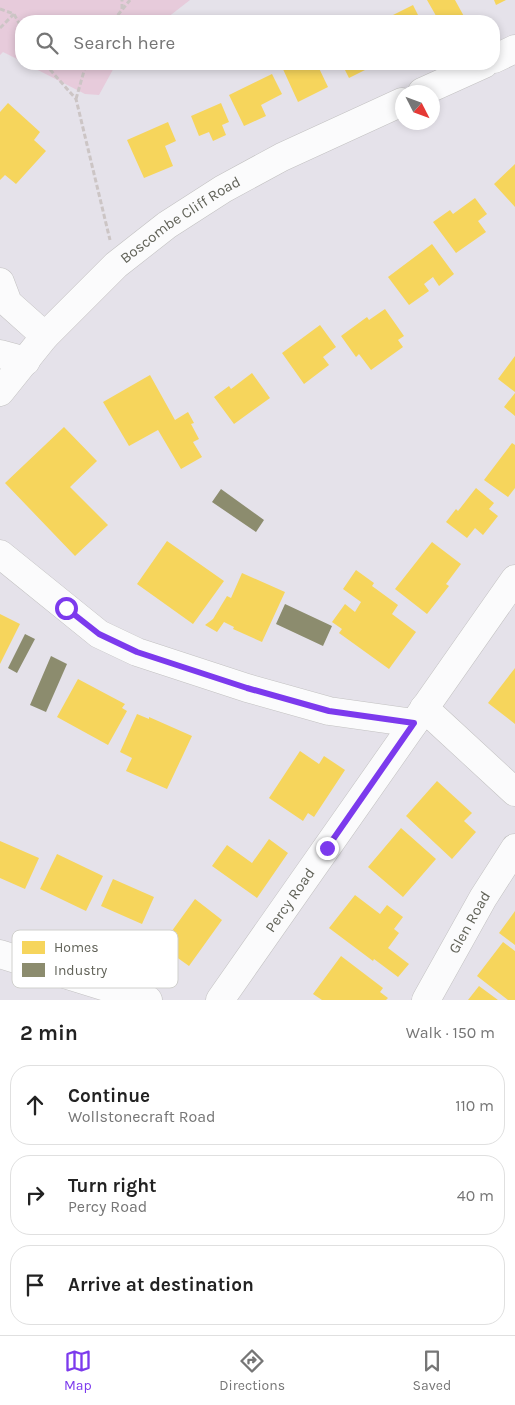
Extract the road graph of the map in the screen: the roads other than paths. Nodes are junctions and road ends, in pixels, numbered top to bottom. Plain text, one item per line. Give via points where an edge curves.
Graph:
1 (515, 49) edge
2 (500, 56) edge
3 (471, 70) edge
4 (438, 85) edge
5 (395, 105) edge
6 (0, 282) edge
7 (45, 336) junction
8 (0, 354) edge
9 (26, 361) junction
10 (0, 392) edge
11 (0, 554) edge
12 (515, 579) edge
13 (419, 716) junction
14 (515, 792) edge
15 (515, 848) edge
16 (0, 954) edge
17 (12, 958) edge
18 (109, 988) edge
19 (148, 1000) edge
20 (220, 1000) edge
21 (426, 1000) edge

1 - 2 street
3 - 4 street
5 - 7 street, Boscombe Cliff Road via 222,188 116,265
6 - 7 street via 8,302
7 - 9 street, Boscombe Cliff Road
8 - 9 street
9 - 10 street, Boscombe Cliff Road
11 - 13 street via 99,634 137,652 329,711
12 - 13 street, Percy Road
13 - 14 street
13 - 20 street, Percy Road
15 - 21 street, Glen Road
16 - 17 street
18 - 19 street

